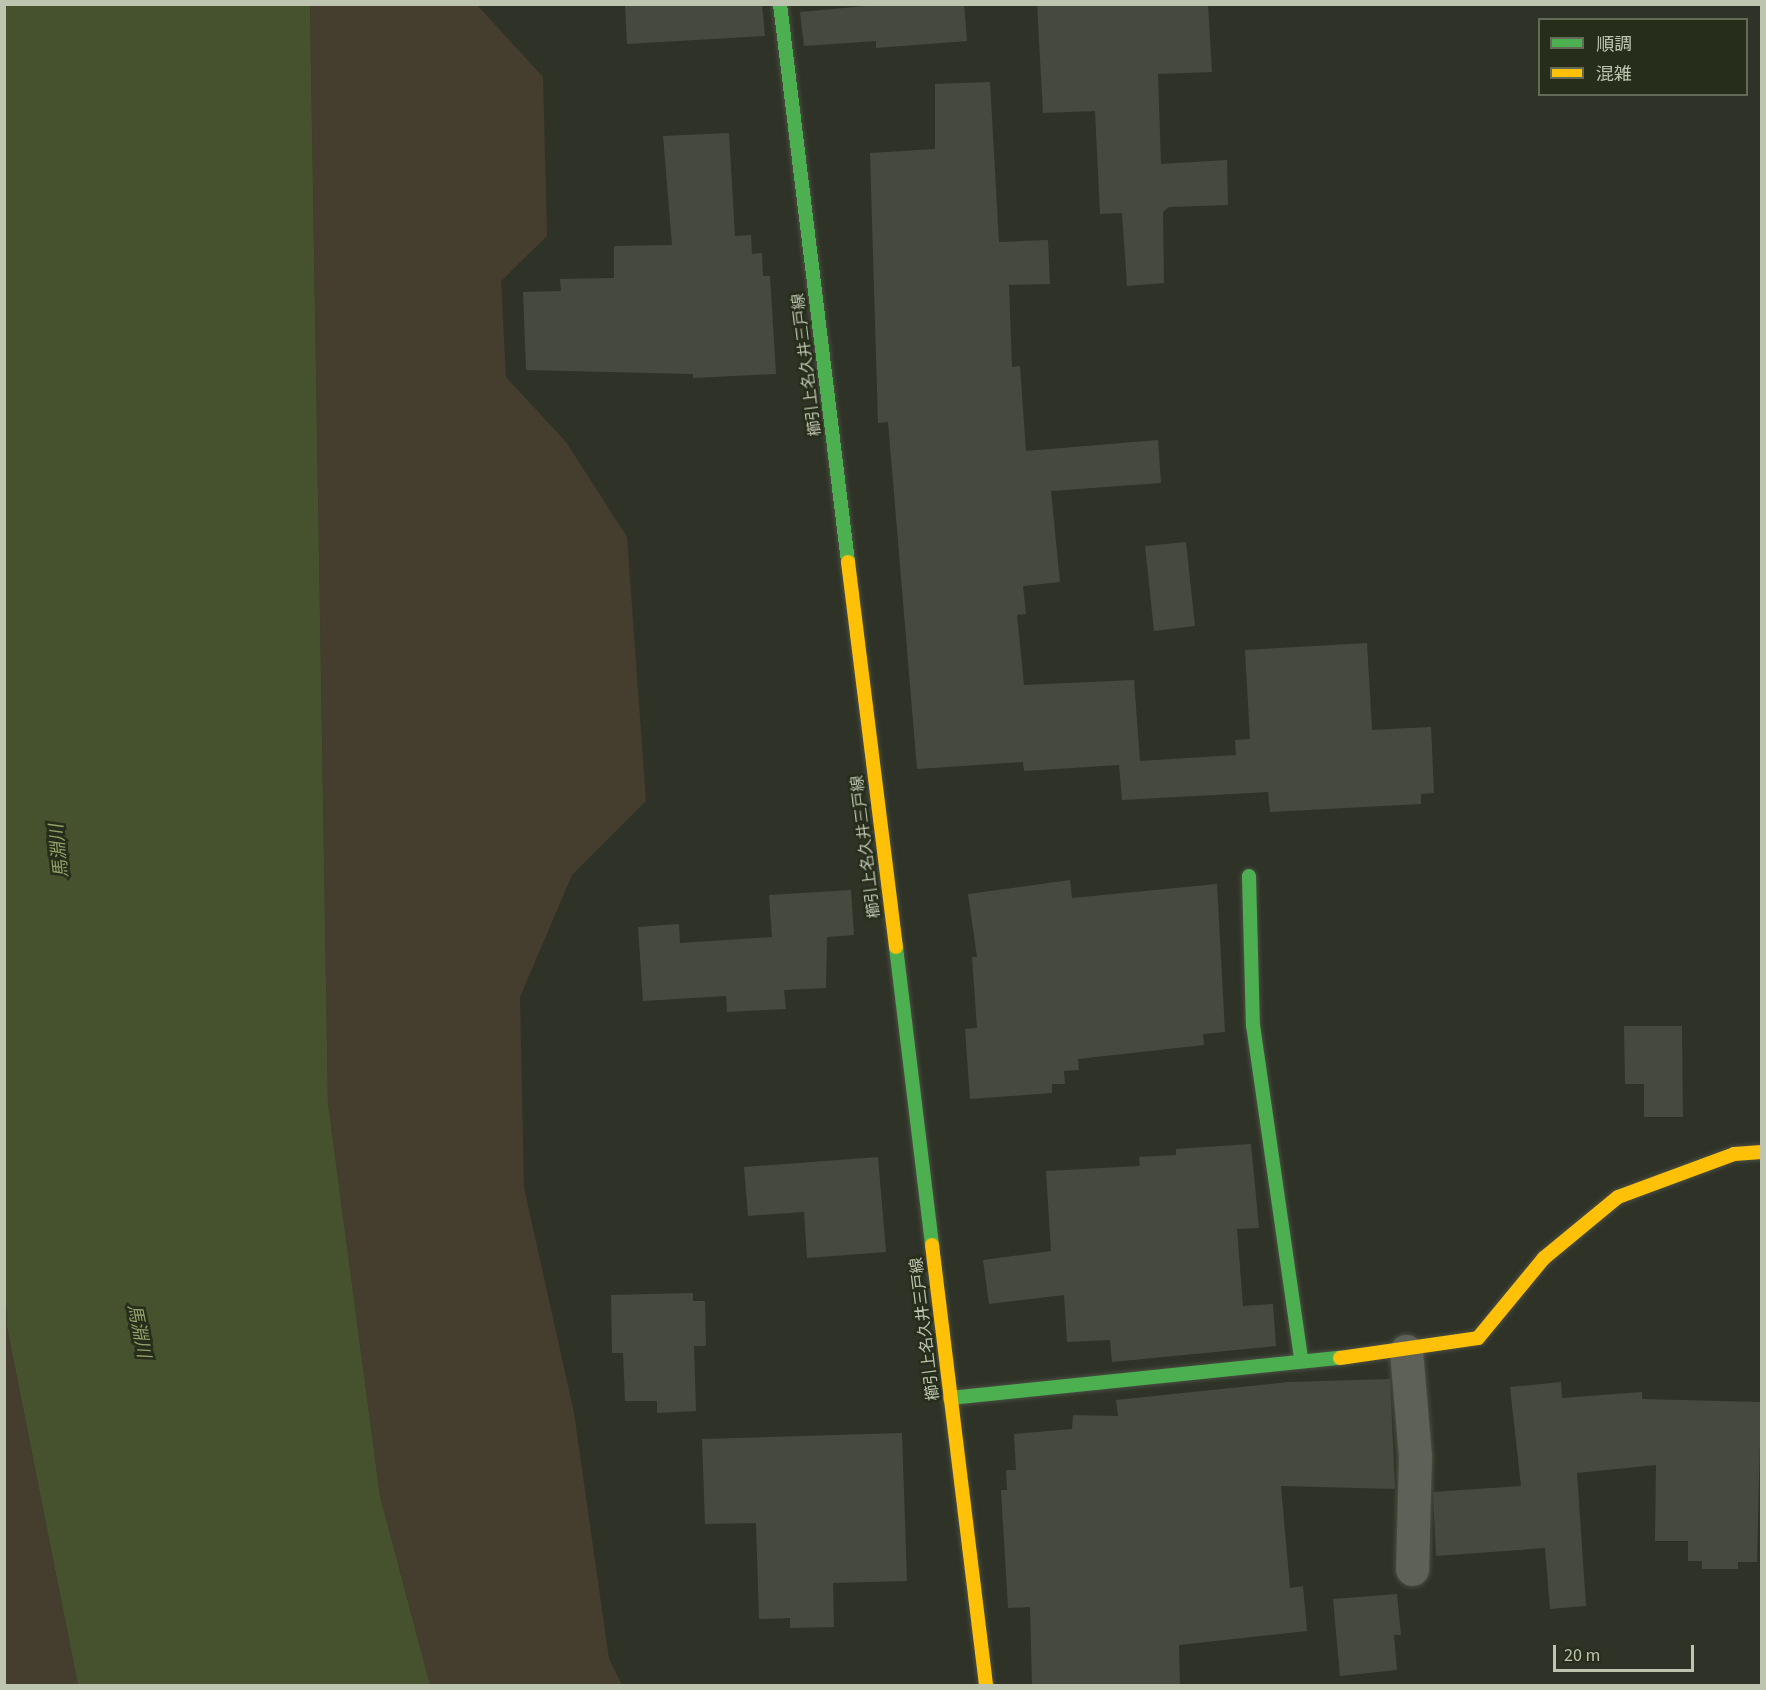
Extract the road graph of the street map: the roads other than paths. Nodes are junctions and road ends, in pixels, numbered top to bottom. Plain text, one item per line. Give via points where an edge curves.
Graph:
1 (780, 4) edge
2 (1249, 876) dead end
3 (1761, 1152) edge
4 (1406, 1351) junction
5 (1301, 1360) junction
6 (950, 1398) junction
7 (1412, 1569) dead end
8 (986, 1686) edge

1 - 6 main road, 櫛引上名久井三戸線
2 - 5 main road via 1253,1026
3 - 4 main road via 1734,1154 1618,1197 1544,1258 1478,1338
4 - 5 main road
4 - 7 street via 1415,1456
5 - 6 main road
6 - 8 main road, 櫛引上名久井三戸線

